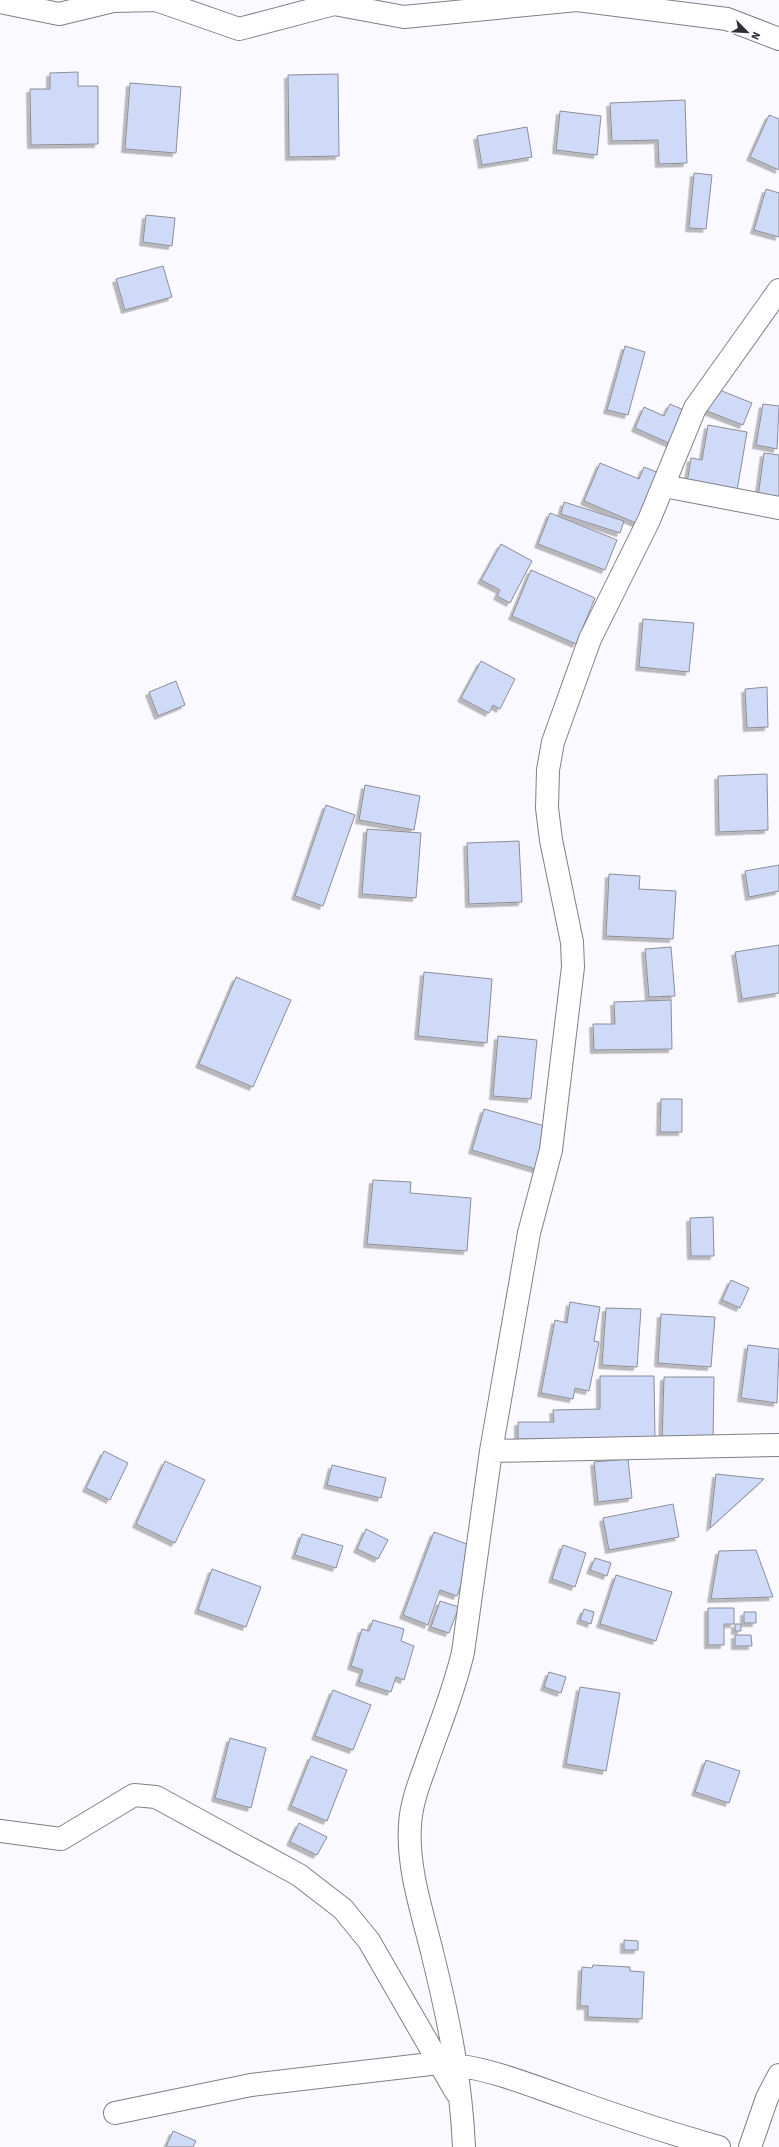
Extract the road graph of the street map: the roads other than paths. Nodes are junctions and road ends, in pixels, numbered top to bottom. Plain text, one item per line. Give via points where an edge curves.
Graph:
1 (0, 2) edge
2 (779, 39) edge
3 (779, 290) edge
4 (664, 486) junction
5 (779, 508) edge
6 (779, 1445) edge
7 (491, 1451) junction
8 (0, 1831) edge
9 (448, 2064) junction
10 (779, 2075) edge
11 (115, 2113) dead end
12 (464, 2147) edge
13 (719, 2147) edge
14 (750, 2147) edge

1 - 2 street via 58,14 113,1 156,0 239,29 334,4 404,17 577,0 727,19
3 - 4 street via 702,395 686,427
4 - 5 street
4 - 7 street via 590,640 553,742 548,770 548,821 572,942 573,967 551,1150 529,1234
6 - 7 street
7 - 9 street via 463,1652 457,1679 412,1802 410,1825 409,1846 417,1887 452,2034
8 - 9 street via 62,1839 134,1795 156,1797 299,1875 343,1909 369,1941
9 - 11 street via 251,2085
9 - 12 street via 462,2103
9 - 13 street via 479,2068 515,2078 659,2130
10 - 14 street via 767,2098

